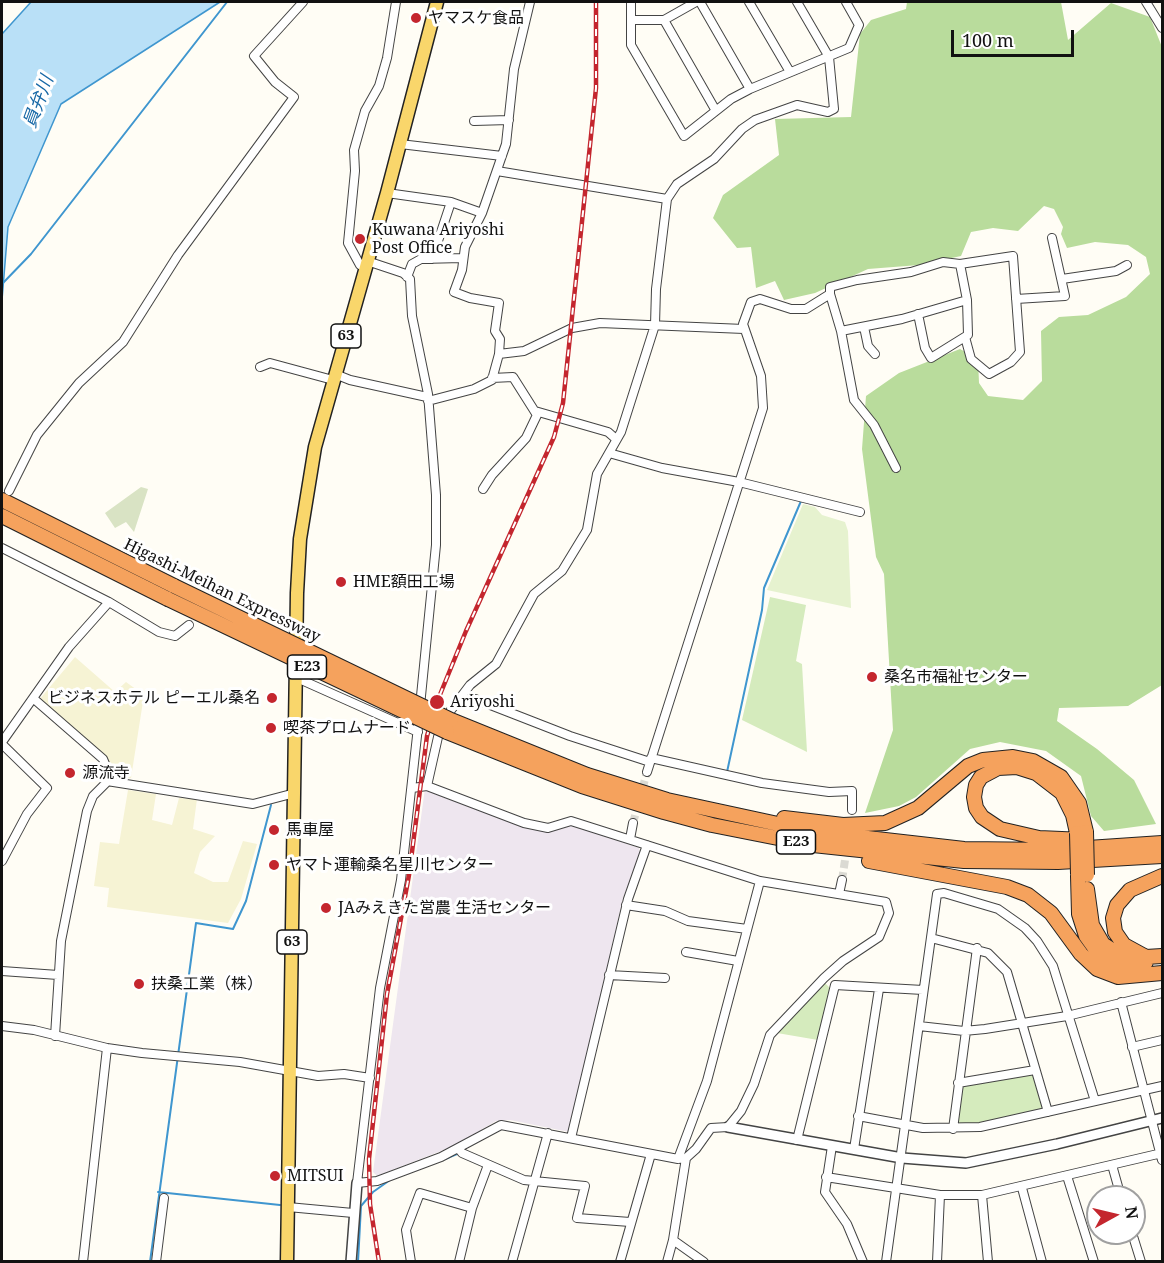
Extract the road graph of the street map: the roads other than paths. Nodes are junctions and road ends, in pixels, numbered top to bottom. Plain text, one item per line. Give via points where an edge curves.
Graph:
1 (303, 2) edge
2 (396, 2) edge
3 (437, 2) edge
4 (530, 2) edge
5 (631, 2) edge
6 (698, 2) edge
7 (749, 2) edge
8 (797, 2) edge
9 (859, 2) edge
10 (1146, 2) edge
11 (848, 4) edge
12 (631, 20) junction
13 (664, 20) junction
14 (1162, 28) edge
15 (829, 57) junction
16 (790, 72) junction
17 (750, 89) junction
18 (717, 111) junction
19 (509, 120) junction
20 (474, 121) dead end
21 (400, 144) junction
22 (501, 156) junction
23 (496, 171) junction
24 (387, 193) junction
25 (667, 199) junction
26 (451, 202) junction
27 (482, 213) junction
28 (1052, 238) dead end
29 (462, 258) junction
30 (432, 259) junction
31 (366, 264) junction
32 (960, 264) junction
33 (1127, 265) dead end
34 (407, 277) junction
35 (1062, 279) junction
36 (830, 294) junction
37 (1016, 299) junction
38 (967, 300) junction
39 (918, 314) junction
40 (655, 325) junction
41 (864, 327) junction
42 (744, 328) junction
43 (841, 331) junction
44 (965, 338) junction
45 (499, 354) junction
46 (875, 354) dead end
47 (260, 367) dead end
48 (334, 377) junction
49 (492, 378) junction
50 (427, 399) junction
51 (535, 411) junction
52 (616, 439) junction
53 (609, 453) junction
54 (896, 468) dead end
55 (739, 482) junction
56 (483, 489) dead end
57 (5, 496) edge
58 (860, 512) dead end
59 (2, 516) edge
60 (2, 548) edge
61 (109, 602) junction
62 (189, 625) dead end
63 (297, 678) junction
64 (34, 699) junction
65 (458, 701) junction
66 (449, 726) junction
67 (418, 732) junction
68 (2, 743) edge
69 (651, 760) junction
70 (647, 772) tunnel mouth
71 (107, 781) junction
72 (428, 786) junction
73 (412, 788) junction
74 (295, 793) junction
75 (852, 810) dead end
76 (712, 818) junction
77 (633, 824) tunnel mouth
78 (1081, 832) junction
79 (1162, 834) edge
80 (630, 839) junction
81 (1162, 843) edge
82 (647, 844) junction
83 (1162, 856) edge
84 (2, 861) edge
85 (1082, 875) junction
86 (1162, 876) edge
87 (842, 880) tunnel mouth
88 (760, 881) junction
89 (839, 894) junction
90 (626, 905) junction
91 (747, 929) junction
92 (931, 938) junction
93 (976, 948) junction
94 (686, 952) dead end
95 (1162, 956) edge
96 (738, 962) junction
97 (2, 971) edge
98 (1161, 973) edge
99 (58, 975) junction
100 (609, 975) junction
101 (665, 978) dead end
102 (824, 978) junction
103 (835, 985) junction
104 (879, 989) junction
105 (923, 990) junction
106 (1162, 993) edge
107 (1121, 1002) junction
108 (1067, 1016) junction
109 (1022, 1023) junction
110 (2, 1026) edge
111 (919, 1026) junction
112 (964, 1031) junction
113 (55, 1036) junction
114 (1162, 1040) edge
115 (1132, 1047) junction
116 (107, 1048) junction
117 (1035, 1070) junction
118 (291, 1072) junction
119 (370, 1078) junction
120 (958, 1083) junction
121 (1162, 1086) edge
122 (1145, 1090) junction
123 (1095, 1101) junction
124 (1048, 1112) junction
125 (858, 1116) junction
126 (1157, 1119) edge
127 (905, 1124) junction
128 (728, 1127) junction
129 (953, 1129) junction
130 (548, 1133) junction
131 (571, 1138) junction
132 (797, 1140) junction
133 (832, 1146) junction
134 (458, 1148) junction
135 (854, 1149) junction
136 (651, 1154) junction
137 (1162, 1156) edge
138 (682, 1158) junction
139 (902, 1158) junction
140 (488, 1165) junction
141 (1112, 1165) junction
142 (1067, 1176) junction
143 (826, 1177) junction
144 (533, 1181) junction
145 (357, 1183) junction
146 (1118, 1185) edge
147 (1022, 1188) junction
148 (896, 1189) junction
149 (982, 1195) junction
150 (940, 1196) junction
151 (164, 1198) dead end
152 (288, 1207) junction
153 (472, 1209) junction
154 (353, 1213) junction
155 (630, 1222) junction
156 (673, 1240) junction
157 (1136, 1245) edge
158 (83, 1262) edge
159 (156, 1262) edge
160 (287, 1262) edge
161 (351, 1262) edge
162 (411, 1262) edge
163 (459, 1262) edge
164 (512, 1262) edge
165 (620, 1262) edge
166 (667, 1262) edge
167 (704, 1262) edge
168 (863, 1262) edge
169 (886, 1262) edge
170 (937, 1262) edge
171 (988, 1262) edge
172 (1042, 1262) edge
173 (1094, 1262) edge
174 (1141, 1262) edge

1 - 57 street via 254,56 275,82 294,97 178,255 123,342 79,383 37,435
2 - 31 street via 387,58 354,150 348,243 360,265
3 - 21 main road, 63
4 - 19 street via 514,69
5 - 12 street
6 - 13 street
6 - 17 street
7 - 16 street
8 - 15 street
9 - 11 street
10 - 14 street
11 - 15 street via 859,25 849,48
12 - 13 street
12 - 18 street via 631,45 684,136
13 - 18 street
15 - 16 street
15 - 25 street via 833,111 797,105 755,120 714,159 682,180
16 - 17 street
17 - 18 street
19 - 20 street
19 - 22 street
21 - 22 street
21 - 24 main road, 63
22 - 23 street
23 - 25 street
23 - 27 street
24 - 26 street
24 - 31 main road, 63
25 - 40 street
26 - 27 street
26 - 30 street
27 - 29 street
28 - 35 street
29 - 30 street
29 - 45 street via 454,292 499,303 495,331 500,339
30 - 34 street via 412,264
31 - 34 street
31 - 48 main road, 63
32 - 36 street via 943,262 911,272 857,280 830,287
32 - 37 street via 1013,256
32 - 38 street
33 - 35 street via 1116,271
34 - 50 street
35 - 37 street via 1065,296
36 - 42 street via 806,309 756,299 748,307
36 - 43 street
37 - 44 street via 1020,352 1011,362 989,374 971,359
38 - 39 street
38 - 44 street via 969,331
39 - 41 street
39 - 44 street via 925,348 932,358
40 - 42 street
40 - 45 street via 583,325 524,351
40 - 52 street
41 - 43 street
41 - 46 street via 868,346
42 - 55 street via 760,376 763,408
43 - 54 street via 854,400 874,425
45 - 49 street
47 - 48 street via 270,363
48 - 50 street
48 - 63 main road, 63 via 307,487 300,539
49 - 50 street via 463,393
49 - 51 street via 513,377
50 - 67 street via 436,495 436,545
51 - 52 street via 608,432
51 - 56 street via 537,415 526,438
52 - 53 street
53 - 55 street via 662,468
53 - 65 street via 597,474 587,530 571,560 534,594 501,656
55 - 58 street
55 - 69 street
57 - 66 highway, Higashi-Meihan Expressway / E23, bridge
59 - 66 highway, Higashi-Meihan Expressway / E23, bridge via 168,599
60 - 61 street
61 - 62 street via 159,632 175,636
61 - 64 street via 69,647
63 - 67 street
63 - 74 main road, 63
64 - 68 street
64 - 71 street via 103,759 111,777
65 - 69 street via 475,699 570,736
65 - 72 street via 438,737
66 - 76 highway, Higashi-Meihan Expressway / E23
67 - 73 street
68 - 84 street via 47,788 27,814
69 - 70 street
69 - 75 street via 762,783 829,792 856,790
71 - 74 street via 253,804
71 - 99 street via 93,796 87,811
72 - 73 street
72 - 80 street via 524,823 548,828 572,821
73 - 119 street via 401,880 380,988
74 - 118 main road, 63
76 - 78 highway via 843,825 885,823 918,807 968,766 1012,756 1033,760 1060,777 1079,803
76 - 81 highway, Higashi-Meihan Expressway / E23 via 964,849 1058,850
76 - 83 highway, Higashi-Meihan Expressway / E23 via 813,845 922,858 1058,862
76 - 98 highway via 766,840 1007,887 1041,904 1089,962 1106,973 1118,977
77 - 80 street
78 - 79 highway via 1062,793 1036,773 1017,767 998,768 981,777 976,785 976,808 990,824 1010,833 1096,840
78 - 85 highway, bridge
80 - 82 street
82 - 88 street
82 - 90 street
85 - 95 highway via 1089,915 1103,944 1134,962
85 - 98 highway via 1079,914 1086,936 1096,950 1126,970
86 - 95 highway via 1130,890 1117,904 1113,918 1115,933 1124,945 1138,955
87 - 89 street
88 - 89 street
88 - 91 street
89 - 102 street via 886,902 889,913 879,937
90 - 91 street via 664,911 688,921
90 - 100 street
91 - 96 street
92 - 93 street
92 - 105 street
92 - 108 street via 937,894 998,909 1025,928 1046,954 1056,974
93 - 109 street via 996,959 1007,972
93 - 112 street
94 - 96 street
96 - 138 street
97 - 99 street
99 - 113 street
100 - 101 street
100 - 131 street
102 - 103 street
102 - 128 street via 770,1035 754,1084
103 - 104 street
103 - 132 street
104 - 105 street
104 - 125 street
105 - 111 street
106 - 107 street
107 - 108 street
107 - 115 street
108 - 109 street
108 - 123 street
109 - 112 street
109 - 117 street
110 - 113 street
111 - 112 street
111 - 127 street
112 - 120 street
113 - 116 street
114 - 115 street
115 - 122 street
116 - 118 street via 240,1062
116 - 158 street
117 - 120 street
117 - 124 street
118 - 119 street
118 - 152 main road, 63
119 - 145 street
120 - 129 street
121 - 122 street
122 - 123 street
122 - 126 street
123 - 124 street
124 - 129 street
125 - 127 street
125 - 135 street
126 - 137 street
126 - 139 street via 984,1160
127 - 129 street
127 - 139 street
128 - 132 street
128 - 138 street via 711,1128 696,1149
130 - 131 street
130 - 134 street via 501,1125
130 - 144 street
131 - 136 street
132 - 133 street
133 - 135 street
133 - 143 street
134 - 140 street
134 - 145 street via 377,1181
135 - 139 street
136 - 138 street
136 - 155 street
137 - 141 street
138 - 156 street
139 - 148 street
140 - 144 street
140 - 153 street
141 - 142 street
141 - 146 street
142 - 147 street
142 - 173 street
143 - 148 street
143 - 168 street via 825,1192 847,1224
144 - 155 street via 585,1186 577,1218
144 - 164 street
145 - 154 street
147 - 149 street
147 - 172 street
148 - 150 street
148 - 169 street
149 - 150 street
149 - 171 street
150 - 170 street
151 - 159 street
152 - 154 street
152 - 160 main road, 63
153 - 162 street via 420,1193 406,1230
153 - 163 street
154 - 161 street
155 - 165 street
156 - 166 street
156 - 167 street
157 - 174 street

